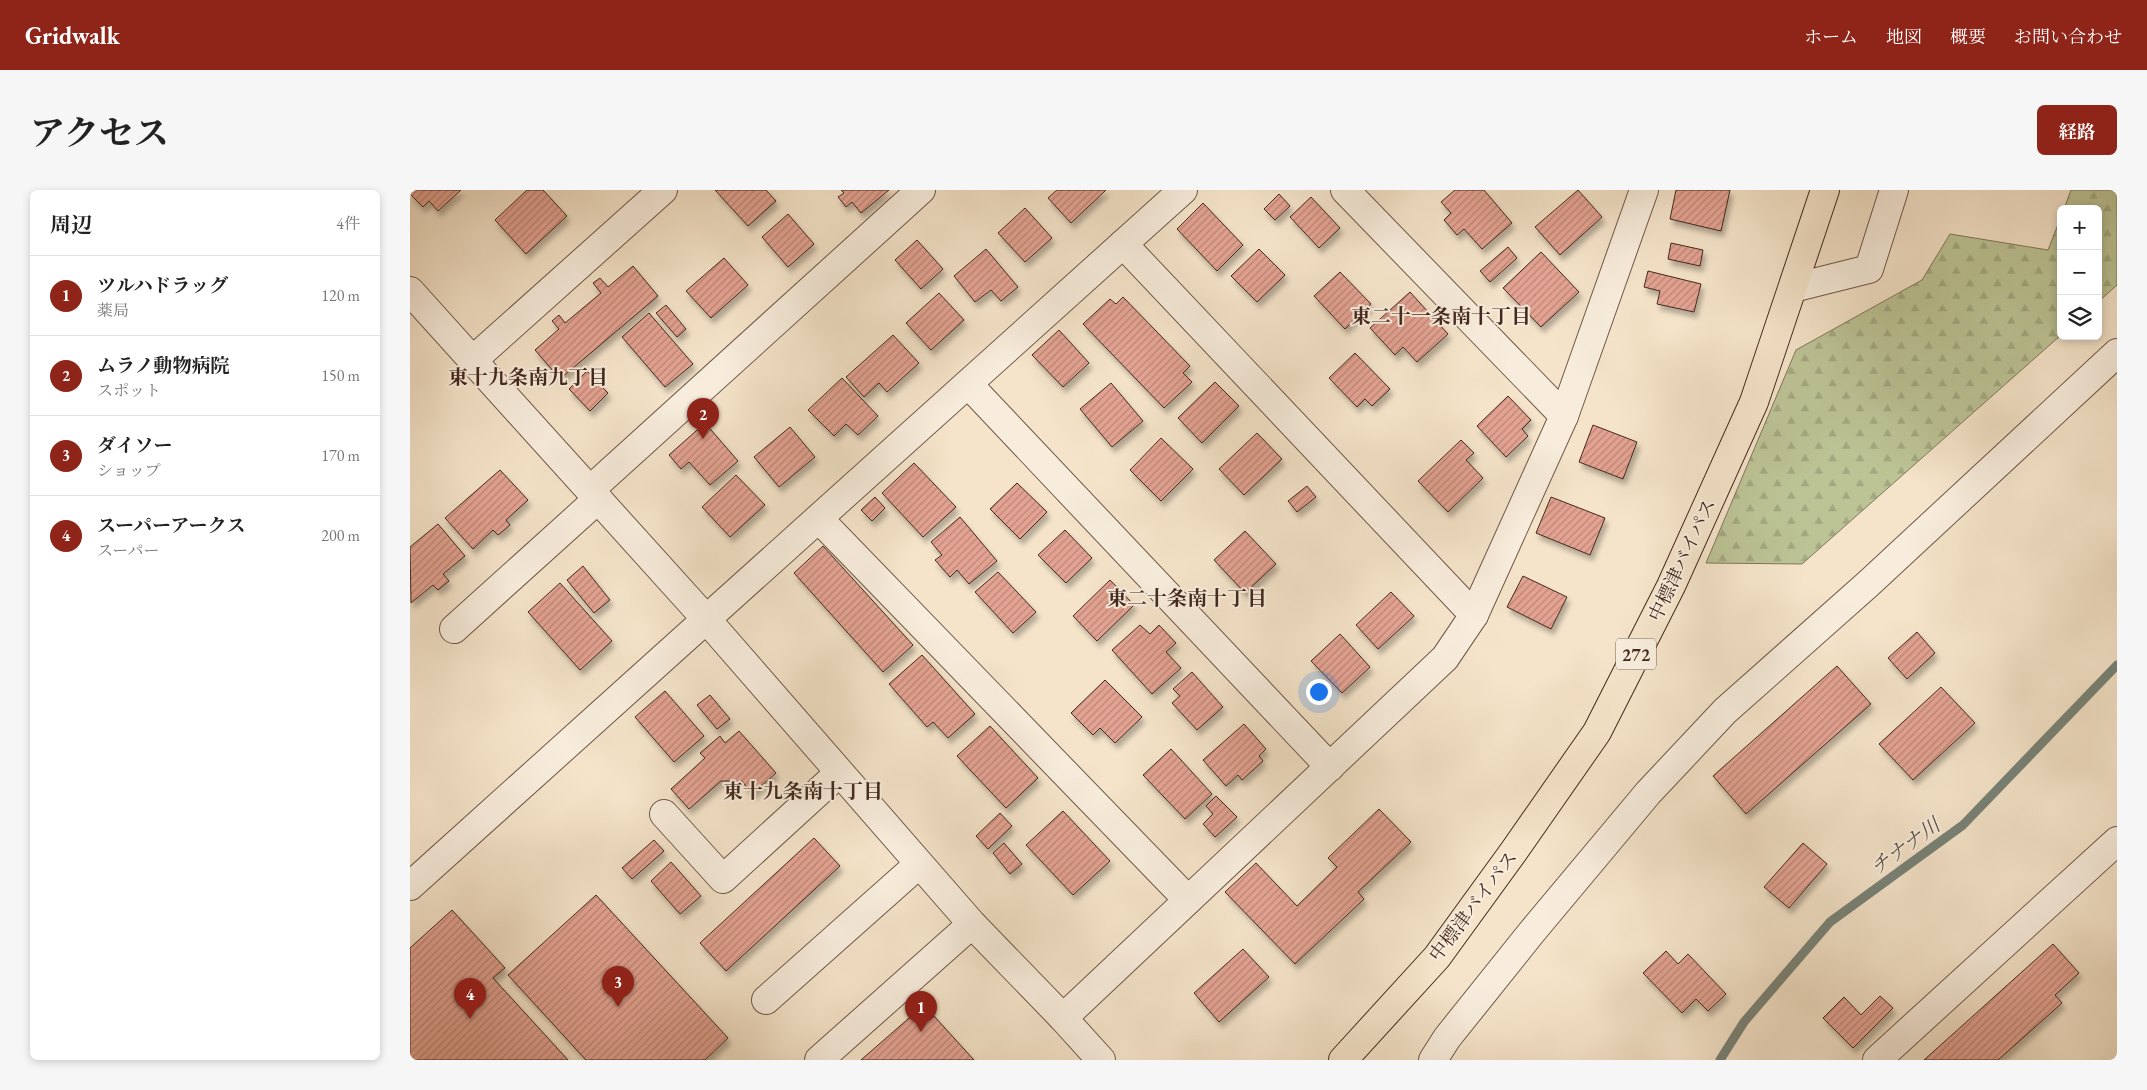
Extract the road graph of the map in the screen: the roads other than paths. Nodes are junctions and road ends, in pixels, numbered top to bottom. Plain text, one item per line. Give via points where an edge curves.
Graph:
1 (663, 190) edge
2 (921, 190) edge
3 (1183, 190) edge
4 (1345, 190) edge
5 (1825, 190) edge
6 (1894, 190) edge
7 (1643, 191) edge
8 (1123, 244) junction
9 (1793, 288) junction
10 (410, 291) edge
11 (2117, 353) edge
12 (473, 360) junction
13 (968, 384) junction
14 (1564, 416) junction
15 (594, 495) junction
16 (819, 519) junction
17 (1474, 615) junction
18 (707, 620) junction
19 (454, 629) dead end
20 (1330, 766) junction
21 (839, 772) junction
22 (664, 814) dead end
23 (2117, 841) edge
24 (920, 864) junction
25 (410, 886) edge
26 (1188, 900) junction
27 (972, 924) junction
28 (766, 1000) dead end
29 (1063, 1018) junction
30 (819, 1060) edge
31 (1101, 1060) edge
32 (1343, 1060) edge
33 (1433, 1060) edge
34 (1877, 1060) edge

1 - 12 street
2 - 15 street
3 - 8 street
4 - 14 street
5 - 9 highway, 中標津バイパス / 272
6 - 9 street via 1869,269
7 - 14 street
8 - 13 street
8 - 17 street
9 - 32 highway, 中標津バイパス / 272 via 1754,402 1671,586 1597,732 1437,957
10 - 12 street
11 - 33 street via 1868,584 1725,711 1648,793 1531,933
12 - 15 street
13 - 16 street
13 - 20 street
14 - 17 street
15 - 18 street
15 - 19 street
16 - 18 street
16 - 26 street
17 - 20 street via 1445,658
18 - 21 street
18 - 25 street
20 - 26 street
21 - 22 street via 723,878
21 - 24 street
23 - 34 street
24 - 27 street
24 - 28 street
26 - 29 street
27 - 29 street
27 - 30 street
29 - 31 street

